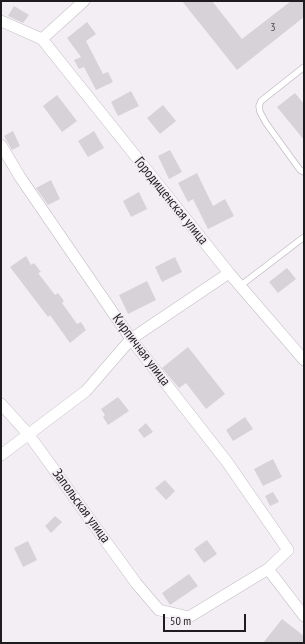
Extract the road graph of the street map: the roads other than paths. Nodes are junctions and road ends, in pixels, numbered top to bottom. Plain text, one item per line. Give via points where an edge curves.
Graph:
1 (84, 1) edge
2 (1, 21) edge
3 (42, 39) junction
4 (304, 67) edge
5 (1, 145) edge
6 (304, 172) edge
7 (304, 237) edge
8 (229, 273) junction
9 (240, 286) junction
10 (131, 340) junction
11 (304, 360) edge
12 (1, 404) edge
13 (29, 435) junction
14 (1, 455) edge
15 (268, 569) junction
16 (304, 616) edge

1 - 3 street
2 - 3 street
3 - 8 street, Городищенская улица
4 - 6 lane via 261,101 259,106 266,123
5 - 10 street, Кирпичная улица
7 - 9 lane
8 - 9 street, Городищенская улица
8 - 10 street
9 - 11 street, Городищенская улица
10 - 13 street via 86,391
10 - 15 street, Кирпичная улица via 227,462 288,550
12 - 13 street, Запольская улица
13 - 14 street
13 - 15 street, Запольская улица via 136,583 159,610 189,616
15 - 16 street

